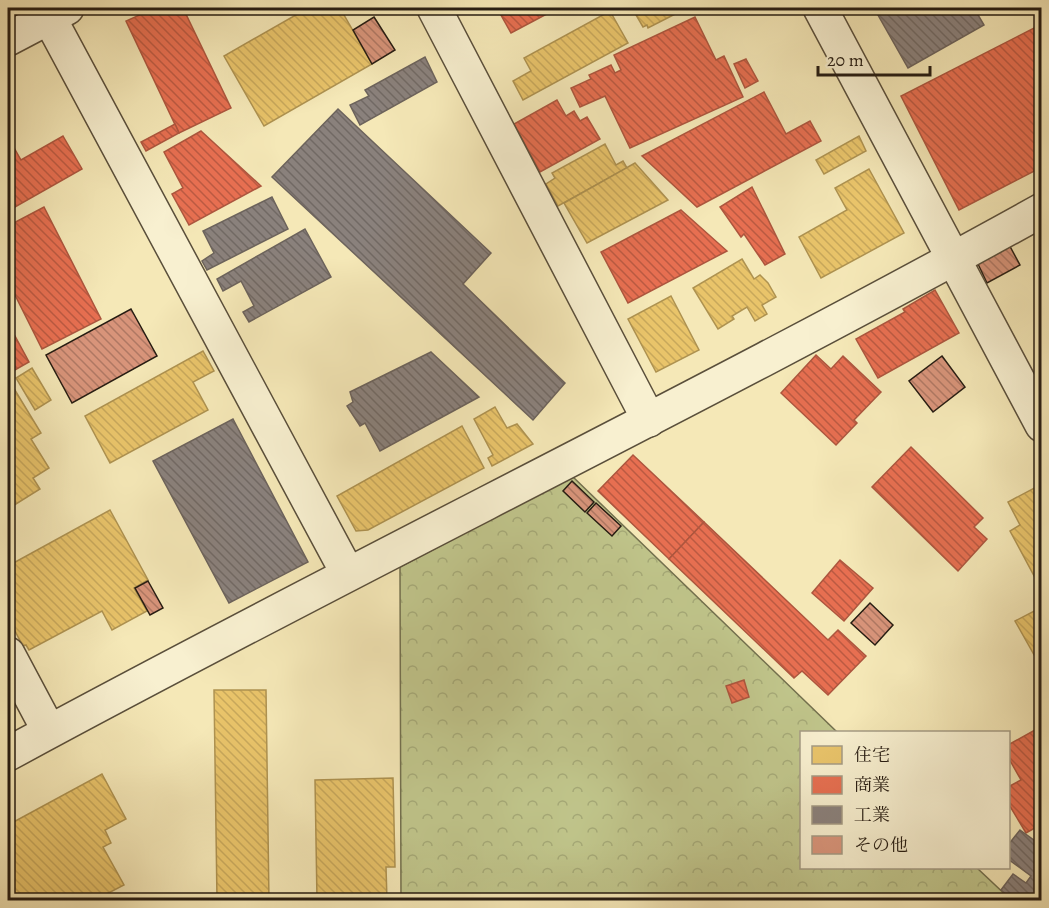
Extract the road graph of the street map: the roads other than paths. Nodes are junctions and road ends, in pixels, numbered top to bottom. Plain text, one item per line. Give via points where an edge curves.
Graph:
1 (434, 8) edge
2 (820, 8) edge
3 (53, 11) edge
4 (8, 39) edge
5 (1041, 210) edge
6 (954, 259) junction
7 (649, 420) junction
8 (1041, 425) edge
9 (348, 574) junction
10 (8, 654) edge
11 (49, 731) junction
12 (8, 754) edge

1 - 7 street
2 - 6 street
3 - 4 street
3 - 9 street
5 - 6 street
6 - 7 street
6 - 8 street
7 - 9 street
9 - 11 street
10 - 11 street
11 - 12 street

